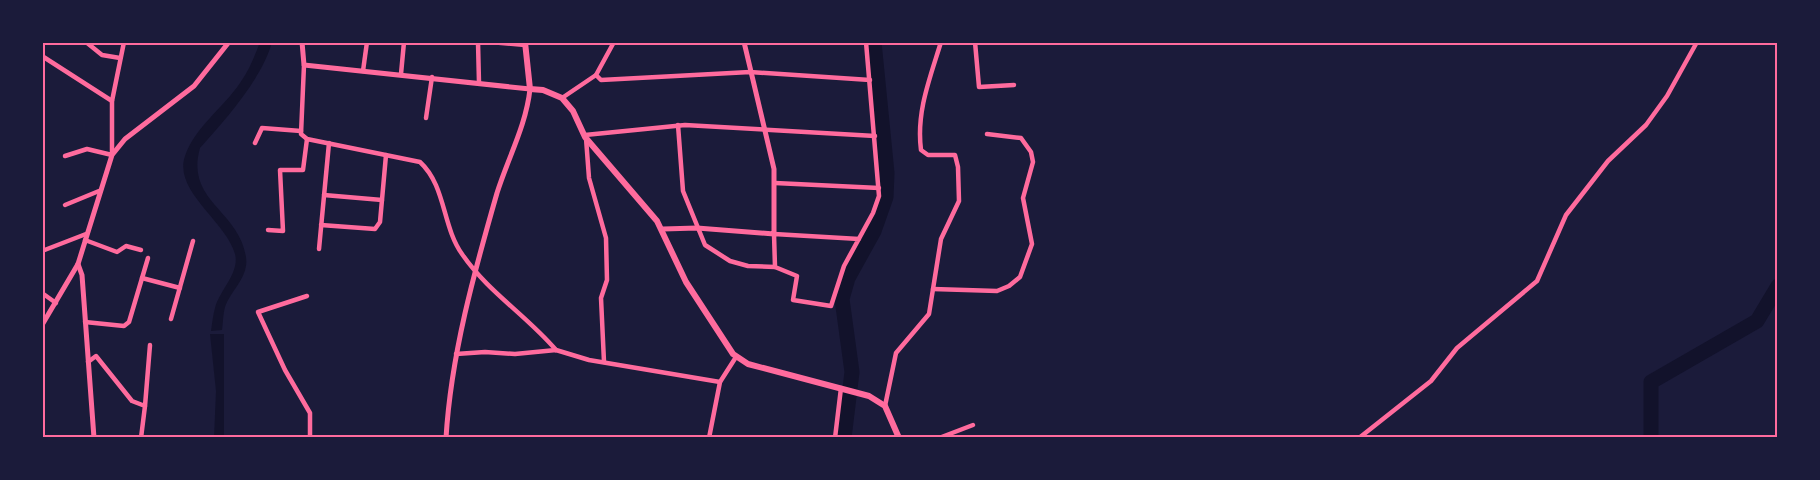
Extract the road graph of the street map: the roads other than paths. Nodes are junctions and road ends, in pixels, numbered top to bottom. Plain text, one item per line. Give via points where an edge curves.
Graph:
1 (86, 42) edge
2 (124, 42) edge
3 (229, 42) edge
4 (302, 42) edge
5 (368, 42) edge
6 (404, 42) edge
7 (478, 42) edge
8 (490, 42) edge
9 (614, 42) edge
10 (744, 42) edge
11 (866, 42) edge
12 (941, 42) edge
13 (975, 42) edge
14 (1697, 42) edge
15 (525, 43) edge
16 (42, 56) edge
17 (120, 58) junction
18 (304, 65) junction
19 (363, 71) junction
20 (750, 72) junction
21 (401, 74) junction
22 (596, 75) junction
23 (432, 77) junction
24 (870, 80) junction
25 (478, 83) junction
26 (1014, 85) dead end
27 (530, 89) junction
28 (562, 98) junction
29 (112, 101) junction
30 (426, 118) dead end
31 (678, 125) junction
32 (765, 130) junction
33 (301, 131) junction
34 (987, 134) dead end
35 (585, 136) junction
36 (875, 136) junction
37 (307, 139) junction
38 (329, 142) junction
39 (255, 143) dead end
40 (112, 155) junction
41 (386, 155) junction
42 (65, 156) dead end
43 (775, 183) junction
44 (879, 188) junction
45 (99, 191) junction
46 (324, 195) junction
47 (382, 200) junction
48 (64, 205) dead end
49 (321, 225) junction
50 (698, 228) junction
51 (663, 229) junction
52 (268, 230) dead end
53 (774, 234) junction
54 (86, 237) junction
55 (858, 239) junction
56 (193, 241) dead end
57 (319, 249) dead end
58 (141, 250) dead end
59 (42, 251) edge
60 (148, 258) dead end
61 (78, 264) junction
62 (775, 267) junction
63 (476, 273) junction
64 (142, 278) junction
65 (180, 288) junction
66 (933, 289) junction
67 (42, 293) edge
68 (307, 296) dead end
69 (56, 303) junction
70 (171, 319) dead end
71 (85, 322) junction
72 (42, 324) edge
73 (150, 345) dead end
74 (556, 350) junction
75 (456, 354) junction
76 (736, 357) junction
77 (88, 362) junction
78 (604, 362) junction
79 (720, 382) junction
80 (841, 388) junction
81 (145, 406) junction
82 (885, 406) junction
83 (973, 425) dead end
84 (94, 438) edge
85 (141, 438) edge
86 (310, 438) edge
87 (446, 438) edge
88 (709, 438) edge
89 (835, 438) edge
90 (899, 438) edge
91 (939, 438) edge
92 (1359, 438) edge

1 - 17 street via 102,55
2 - 17 street
3 - 40 street via 194,86 124,139
4 - 18 street
5 - 19 street
6 - 21 street
7 - 25 street
8 - 15 street
9 - 22 street
10 - 20 street
11 - 24 street
12 - 66 street via 922,103 919,135 921,150 928,155 955,155 959,201 941,239
13 - 26 street via 979,87
14 - 92 street via 1646,125 1608,161 1566,215 1537,281 1457,348 1431,381
15 - 27 main road
16 - 29 street
17 - 29 street
18 - 19 street
18 - 33 street
19 - 21 street
20 - 22 street via 612,80 601,80
20 - 24 street
20 - 32 street
21 - 23 street
22 - 28 street
23 - 25 street
23 - 30 street
24 - 36 street
25 - 27 street
27 - 28 main road
27 - 63 street via 527,110 498,191
28 - 35 main road
29 - 40 street
31 - 32 street
31 - 35 street
31 - 50 street via 683,191
32 - 36 street
32 - 43 street
33 - 37 street
33 - 39 street via 262,128
34 - 66 street via 1021,138 1031,152 1033,162 1023,198 1032,244 1030,256 1020,276 998,291
35 - 51 main road
35 - 78 street via 589,178 606,238 607,280 601,298
36 - 44 street
37 - 38 street
37 - 52 street via 303,170 280,170 283,231
38 - 41 street
38 - 46 street
40 - 42 street via 87,149
40 - 45 street
41 - 47 street
41 - 63 street via 420,162 430,171 460,251
43 - 44 street
43 - 53 street
44 - 55 street via 873,213
45 - 48 street
45 - 54 street
46 - 47 street
46 - 49 street
47 - 49 street via 380,222 375,229
49 - 57 street
50 - 51 street
50 - 53 street
50 - 62 street via 705,245 730,261
51 - 76 main road via 675,263
53 - 55 street
53 - 62 street
54 - 58 street via 117,252 126,246
54 - 59 street
54 - 61 street
55 - 62 street via 829,308 793,300 797,276
56 - 65 street
60 - 64 street
61 - 69 street
61 - 71 street
63 - 74 street via 534,324
63 - 75 street
64 - 65 street
64 - 71 street via 129,322 124,326
65 - 70 street
66 - 82 street via 929,314 896,353
67 - 69 street
68 - 86 street via 258,312 310,413
69 - 72 street
71 - 77 street
73 - 81 street
74 - 75 street
74 - 78 street
75 - 87 street
76 - 79 street
76 - 80 main road via 748,364
77 - 81 street via 96,356 132,401
77 - 84 street
78 - 79 street
79 - 88 street
80 - 82 main road via 869,396
80 - 89 street
81 - 85 street
82 - 90 main road
83 - 91 street

